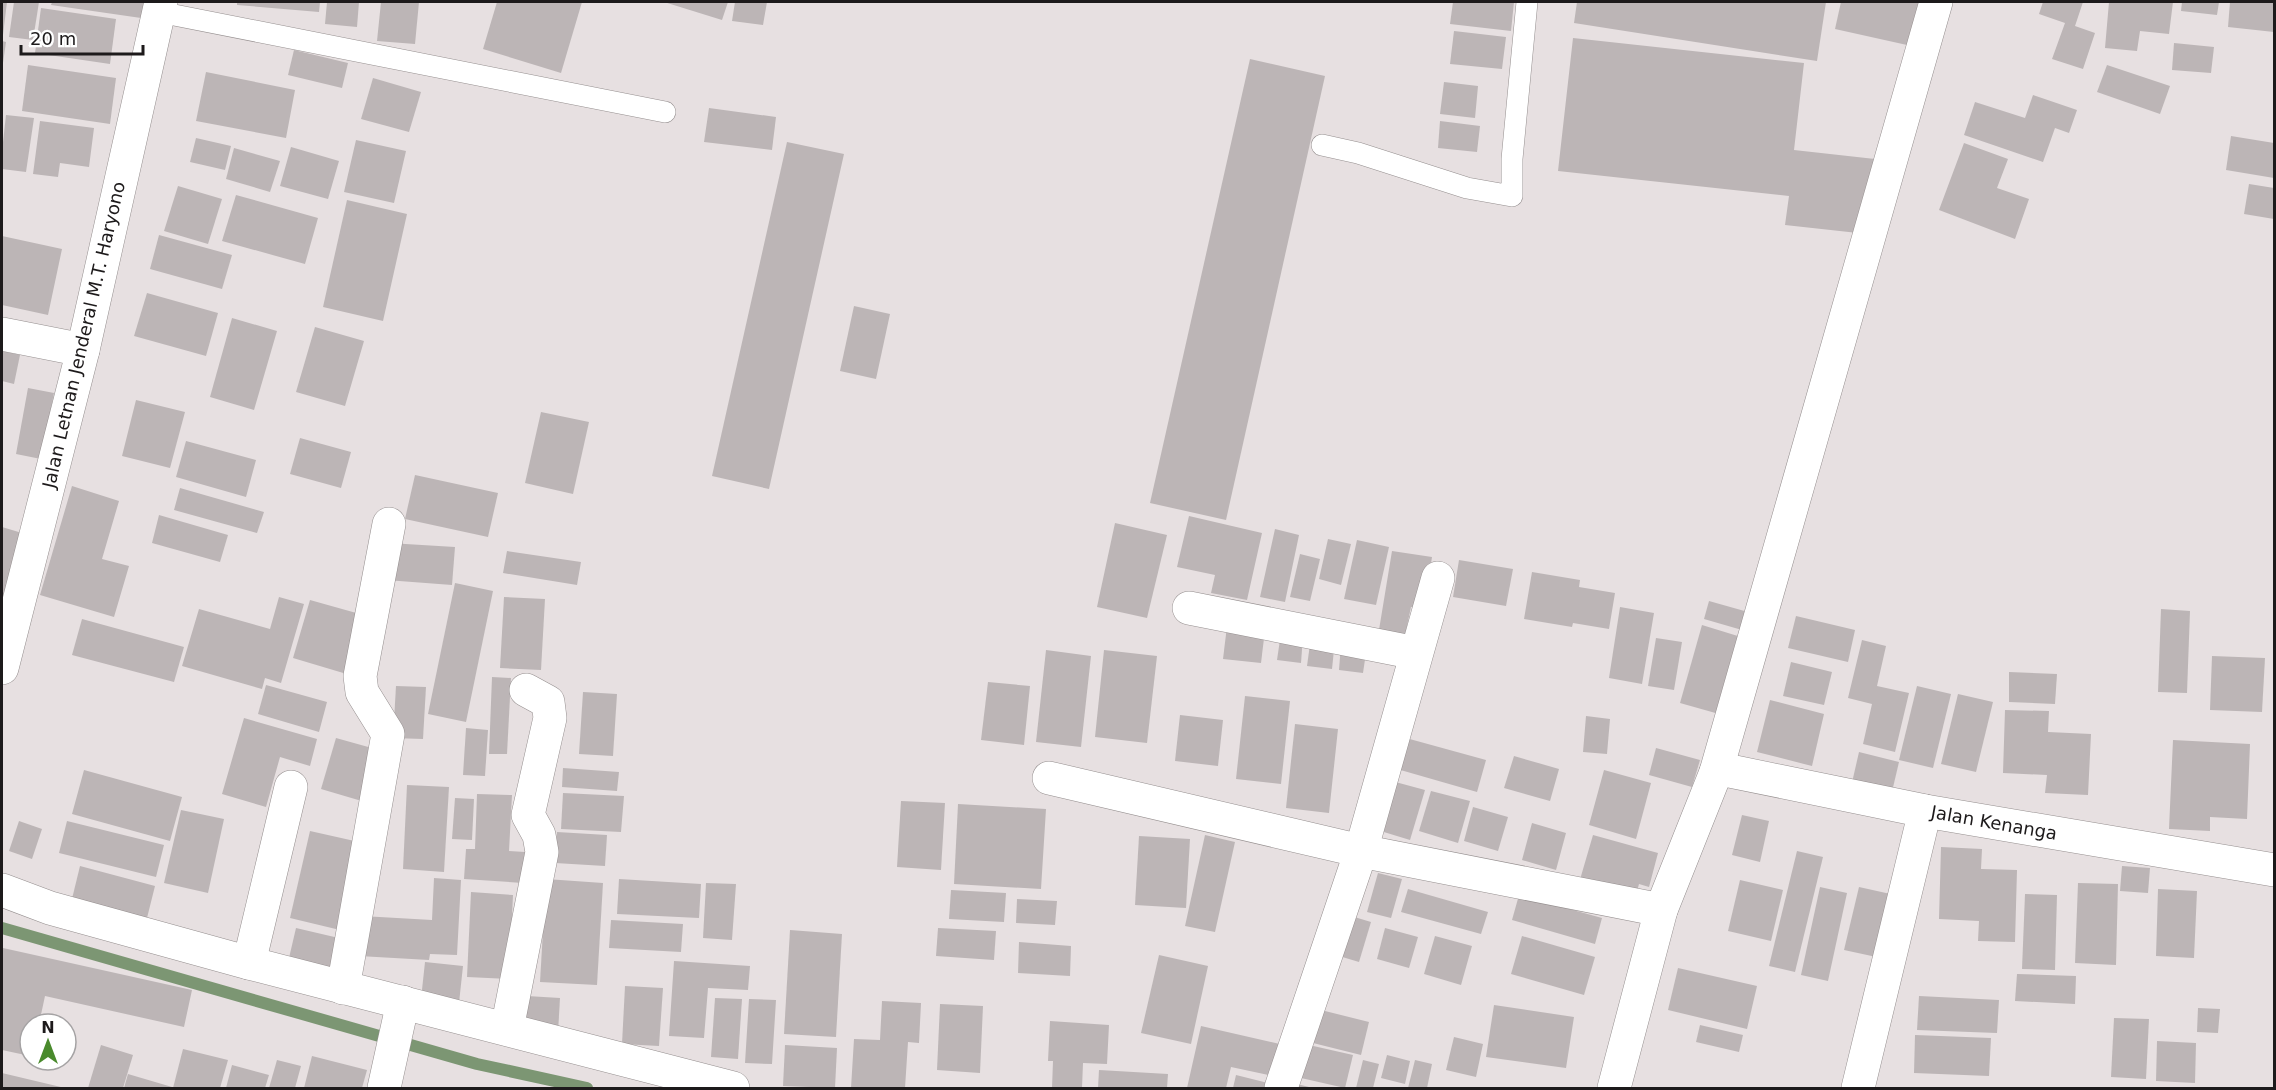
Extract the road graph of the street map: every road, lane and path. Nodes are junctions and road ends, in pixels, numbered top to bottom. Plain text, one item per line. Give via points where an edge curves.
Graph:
1 (1527, 2) edge
2 (1936, 2) edge
3 (160, 7) edge
4 (664, 112) dead end
5 (1322, 145) dead end
6 (2, 334) edge
7 (83, 350) junction
8 (389, 524) dead end
9 (1438, 578) dead end
10 (1189, 608) dead end
11 (1416, 653) junction
12 (2, 668) edge
13 (526, 690) dead end
14 (1716, 772) junction
15 (1049, 778) dead end
16 (291, 787) dead end
17 (1925, 811) junction
18 (1360, 851) junction
19 (2274, 870) edge
20 (2, 890) edge
21 (1661, 910) junction
22 (249, 963) junction
23 (344, 988) junction
24 (401, 1013) junction
25 (507, 1029) junction
26 (651, 1078) edge
27 (384, 1089) edge
28 (733, 1089) edge
29 (1281, 1089) edge
30 (1614, 1089) edge
31 (1858, 1089) edge

1 - 5 lane via 1512,196 1467,188
2 - 14 street
3 - 4 lane
3 - 7 street, Jalan Letnan Jenderal M.T. Haryono
6 - 7 street
7 - 12 street, Jalan Letnan Jenderal M.T. Haryono
8 - 23 street via 360,676 362,692 388,734
9 - 11 street
10 - 11 street
11 - 18 street
13 - 25 street via 548,702 550,718 528,815 539,835 542,852
14 - 17 street, Jalan Kenanga
14 - 21 street
15 - 18 street
16 - 22 street
17 - 19 street, Jalan Kenanga
17 - 31 street
18 - 21 street
18 - 29 street
20 - 22 street via 50,908
21 - 30 street
22 - 23 street
23 - 24 street
24 - 25 street
24 - 27 street
25 - 26 street
26 - 28 street

